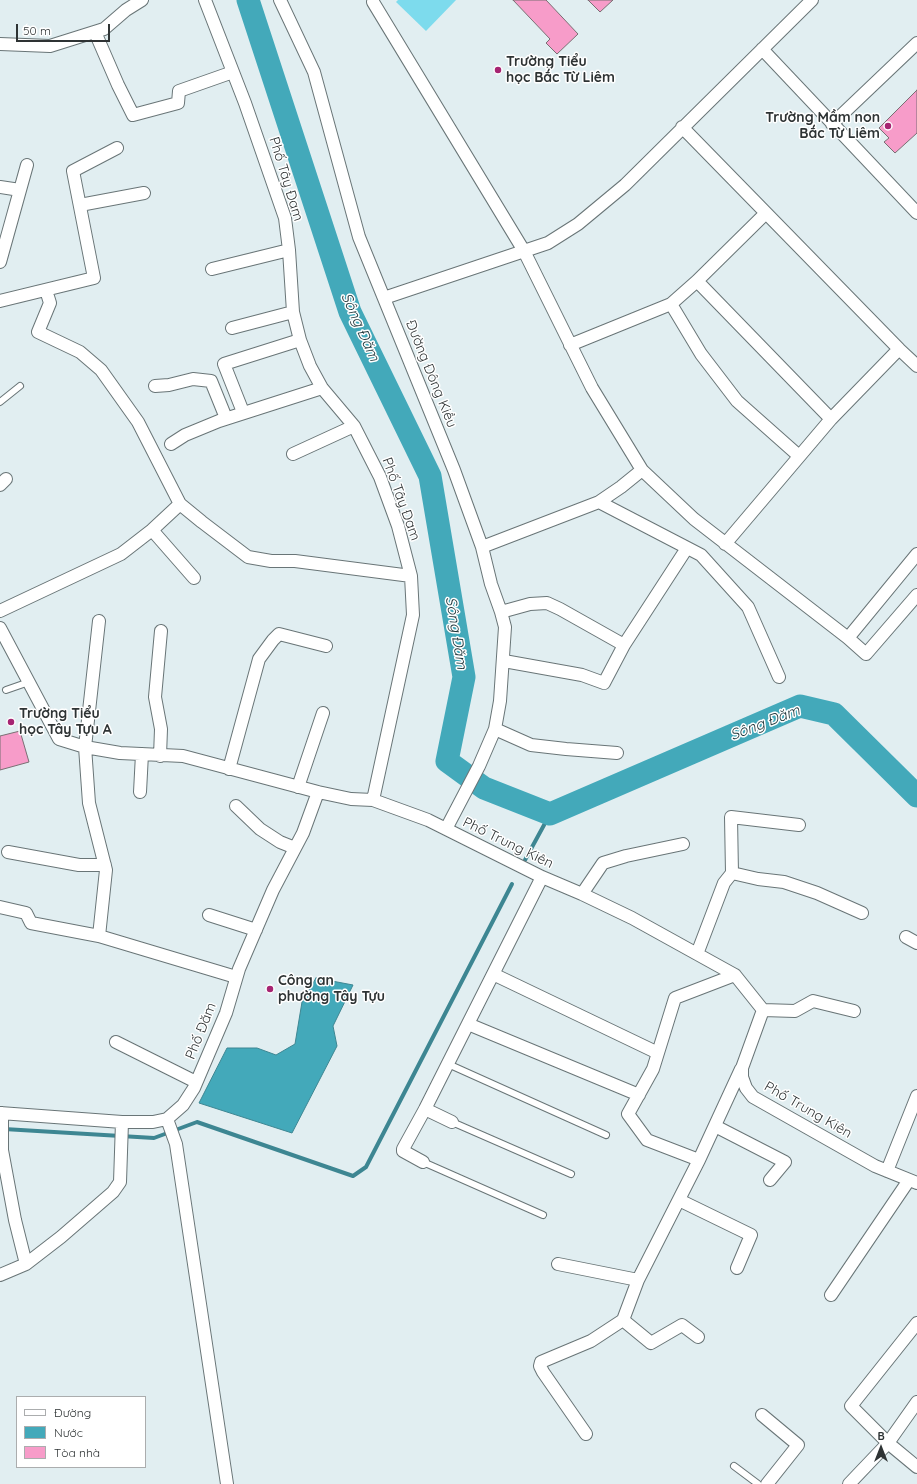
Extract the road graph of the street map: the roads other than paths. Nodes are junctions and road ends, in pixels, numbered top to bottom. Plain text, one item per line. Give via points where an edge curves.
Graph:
1 (142, 0) edge
2 (205, 0) edge
3 (280, 0) edge
4 (812, 0) edge
5 (373, 2) dead end
6 (95, 32) junction
7 (917, 43) edge
8 (0, 44) edge
9 (762, 49) junction
10 (233, 72) junction
11 (832, 124) junction
12 (682, 127) junction
13 (117, 148) dead end
14 (27, 165) dead end
15 (0, 187) edge
16 (20, 190) junction
17 (144, 193) dead end
18 (80, 205) junction
19 (766, 213) junction
20 (917, 213) edge
21 (289, 250) junction
22 (524, 251) junction
23 (0, 262) edge
24 (212, 269) dead end
25 (697, 281) junction
26 (46, 290) junction
27 (384, 298) junction
28 (0, 301) edge
29 (671, 304) junction
30 (293, 312) junction
31 (232, 328) dead end
32 (300, 340) junction
33 (570, 345) junction
34 (899, 348) junction
35 (917, 366) edge
36 (20, 386) dead end
37 (155, 386) dead end
38 (322, 388) junction
39 (0, 402) edge
40 (243, 412) junction
41 (226, 418) junction
42 (831, 419) junction
43 (354, 426) junction
44 (171, 444) dead end
45 (293, 454) dead end
46 (799, 456) junction
47 (642, 470) junction
48 (599, 502) junction
49 (180, 504) junction
50 (152, 530) junction
51 (725, 544) junction
52 (482, 547) junction
53 (687, 548) junction
54 (917, 554) edge
55 (412, 576) junction
56 (194, 578) dead end
57 (917, 595) edge
58 (0, 611) edge
59 (501, 612) junction
60 (98, 621) dead end
61 (0, 628) edge
62 (161, 631) dead end
63 (848, 638) junction
64 (624, 645) junction
65 (326, 646) dead end
66 (504, 661) junction
67 (779, 677) dead end
68 (29, 682) junction
69 (6, 690) dead end
70 (323, 713) dead end
71 (495, 729) junction
72 (85, 747) junction
73 (617, 753) dead end
74 (142, 754) junction
75 (160, 756) junction
76 (229, 769) junction
77 (298, 787) junction
78 (140, 792) dead end
79 (318, 792) junction
80 (373, 800) junction
81 (236, 806) dead end
82 (798, 825) dead end
83 (446, 829) junction
84 (683, 844) dead end
85 (295, 848) junction
86 (8, 852) dead end
87 (105, 865) junction
88 (732, 873) junction
89 (539, 876) junction
90 (582, 894) junction
91 (0, 907) edge
92 (862, 913) dead end
93 (208, 915) dead end
94 (256, 930) junction
95 (98, 936) junction
96 (906, 937) dead end
97 (917, 943) edge
98 (697, 954) junction
99 (493, 974) junction
100 (735, 975) junction
101 (236, 977) junction
102 (763, 1010) junction
103 (854, 1011) dead end
104 (468, 1024) junction
105 (116, 1042) dead end
106 (658, 1053) junction
107 (448, 1064) junction
108 (742, 1068) junction
109 (196, 1082) junction
110 (638, 1095) junction
111 (917, 1096) edge
112 (425, 1109) junction
113 (1, 1114) edge
114 (168, 1121) junction
115 (452, 1122) joint
116 (122, 1124) junction
117 (715, 1126) junction
118 (606, 1136) dead end
119 (699, 1160) junction
120 (423, 1162) joint
121 (887, 1171) junction
122 (571, 1174) dead end
123 (770, 1180) dead end
124 (913, 1182) edge
125 (678, 1200) junction
126 (543, 1216) dead end
127 (26, 1264) junction
128 (558, 1264) dead end
129 (737, 1268) dead end
130 (0, 1275) edge
131 (638, 1280) junction
132 (831, 1295) dead end
133 (623, 1320) junction
134 (917, 1323) edge
135 (698, 1337) dead end
136 (917, 1402) edge
137 (762, 1415) dead end
138 (586, 1434) dead end
139 (888, 1443) junction
140 (734, 1466) dead end
141 (917, 1467) edge
142 (227, 1484) edge
143 (758, 1484) edge
144 (767, 1484) edge
145 (850, 1484) edge

1 - 6 street via 104,29
2 - 10 street, Phố Tây Đam
3 - 27 street, Đường Đông Kiều via 314,72 359,237
4 - 9 street
5 - 22 street
6 - 8 street via 50,46
6 - 10 street via 133,114 178,103 178,90
7 - 11 street
9 - 11 street
9 - 12 street
10 - 21 street, Phố Tây Đam via 285,218
11 - 20 street
12 - 19 street
12 - 22 street via 625,185 578,224 548,243
13 - 18 street via 73,170
14 - 16 street
15 - 16 street
16 - 23 street
17 - 18 street
18 - 26 street via 94,278
19 - 25 street
19 - 34 street
21 - 24 street
21 - 30 street, Phố Tây Đam
22 - 27 street
22 - 33 street
25 - 29 street
25 - 42 street
26 - 28 street
26 - 49 street via 50,303 38,332 80,352 101,370 138,422
27 - 52 street, Đường Đông Kiều via 454,470
29 - 33 street
29 - 46 street via 701,354 737,401
30 - 31 street
30 - 32 street, Phố Tây Đam
32 - 38 street, Phố Tây Đam
32 - 40 street via 224,364
33 - 47 street via 592,388
34 - 35 street
34 - 42 street
36 - 39 lane
37 - 41 street via 193,379 211,381
38 - 40 street
38 - 43 street, Phố Tây Đam
40 - 41 street
41 - 44 street via 185,435
42 - 46 street
43 - 45 street
43 - 55 street, Phố Tây Đam via 380,477 398,526
46 - 51 street
47 - 48 street
47 - 51 street
48 - 52 street
48 - 53 street
49 - 50 street
49 - 55 street via 248,557
50 - 56 street
50 - 58 street via 122,554
51 - 63 street
52 - 59 street, Đường Đông Kiều
53 - 64 street
53 - 67 street via 700,555 748,606
54 - 63 street
55 - 80 street, Phố Tây Đam via 413,615
57 - 63 street via 866,654
59 - 64 street via 530,604 547,603
59 - 66 street, Đường Đông Kiều via 505,627
60 - 72 street
61 - 68 street, Phố Trung Kiên
62 - 75 street via 155,697 161,729
64 - 66 street via 604,683 582,676
65 - 76 street via 279,634 273,640 259,659
66 - 71 street, Đường Đông Kiều
68 - 69 lane
68 - 72 street, Phố Trung Kiên via 59,739
70 - 77 street
71 - 73 street via 532,745
71 - 83 street, Đường Đông Kiều
72 - 74 street, Phố Trung Kiên
72 - 87 street via 89,803
74 - 75 street, Phố Trung Kiên
74 - 78 street
75 - 76 street, Phố Trung Kiên via 183,756
76 - 77 street, Phố Trung Kiên
77 - 79 street, Phố Trung Kiên
79 - 80 street, Phố Trung Kiên via 352,799
79 - 85 street, Phố Đăm
80 - 83 street, Phố Trung Kiên
81 - 85 street via 260,829
82 - 88 street via 731,817
83 - 89 street, Phố Trung Kiên
84 - 90 street via 603,863
85 - 94 street, Phố Đăm
86 - 87 street via 79,865
87 - 95 street
88 - 92 street via 784,882 817,892
88 - 98 street via 724,883
89 - 90 street, Phố Trung Kiên
89 - 99 street
90 - 98 street, Phố Trung Kiên
91 - 95 street via 26,913 31,923
93 - 94 street
94 - 101 street, Phố Đăm
95 - 101 street
96 - 97 street
98 - 100 street, Phố Trung Kiên
99 - 104 street
99 - 106 street
100 - 102 street, Phố Trung Kiên
100 - 106 street via 675,998
101 - 109 street, Phố Đăm via 226,1013
102 - 103 street via 795,1011 813,1001
102 - 108 street
104 - 107 street
104 - 110 street
105 - 109 street
106 - 110 street via 653,1069
107 - 112 street
107 - 118 lane
108 - 117 street
108 - 121 street, Phố Trung Kiên via 746,1088 753,1097
109 - 114 street, Phố Đăm via 183,1105
110 - 119 street via 628,1114 647,1140
111 - 121 street
112 - 115 street
112 - 120 street via 403,1149
113 - 116 street
113 - 127 street via 2,1150
114 - 116 street
114 - 142 street via 176,1144
115 - 122 lane
116 - 127 street via 120,1182 113,1192 62,1237
117 - 119 street
117 - 123 street via 785,1162
119 - 125 street
120 - 126 lane
121 - 124 street, Phố Trung Kiên
124 - 132 street
125 - 129 street via 751,1235
125 - 131 street
127 - 130 street
128 - 131 street
131 - 133 street
133 - 135 street via 651,1343 682,1325
133 - 138 street via 591,1341 541,1362 543,1372
134 - 139 street via 851,1406
136 - 139 street
137 - 144 street via 798,1445
139 - 141 street
139 - 145 street
140 - 143 lane

